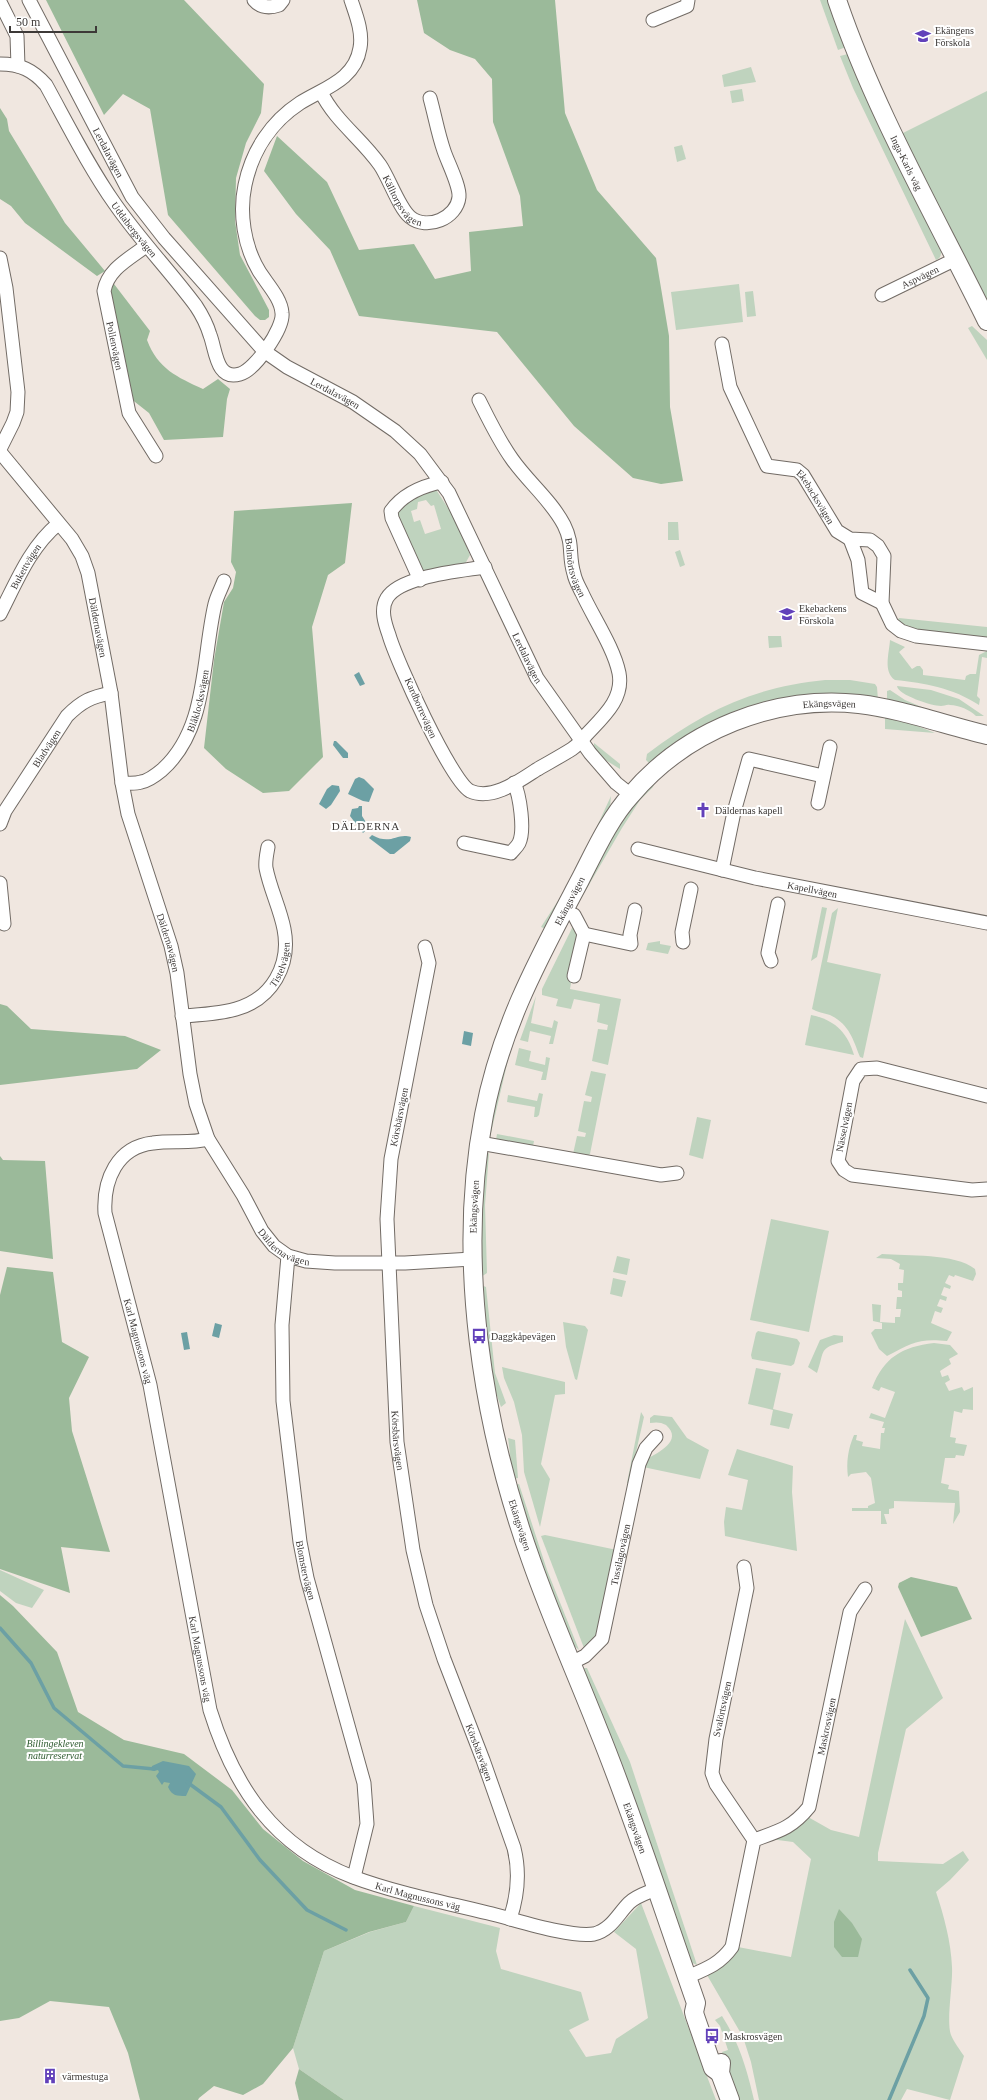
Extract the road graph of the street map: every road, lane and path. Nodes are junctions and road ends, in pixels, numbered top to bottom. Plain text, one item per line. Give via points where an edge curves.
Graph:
1 (29, 0) edge
2 (254, 0) edge
3 (283, 0) edge
4 (351, 0) edge
5 (688, 0) edge
6 (837, 0) edge
7 (0, 2) edge
8 (653, 20) dead end
9 (0, 64) edge
10 (18, 66) junction
11 (321, 92) junction
12 (430, 98) dead end
13 (146, 246) junction
14 (0, 258) edge
15 (956, 259) junction
16 (882, 295) dead end
17 (987, 321) edge
18 (722, 344) dead end
19 (264, 351) junction
20 (479, 400) dead end
21 (0, 451) edge
22 (156, 456) dead end
23 (442, 482) junction
24 (58, 524) junction
25 (850, 539) junction
26 (485, 567) junction
27 (420, 580) junction
28 (224, 581) dead end
29 (882, 603) junction
30 (0, 614) edge
31 (987, 644) edge
32 (111, 693) junction
33 (987, 735) edge
34 (581, 741) junction
35 (830, 747) dead end
36 (823, 776) junction
37 (122, 783) junction
38 (514, 783) junction
39 (630, 795) junction
40 (818, 803) dead end
41 (0, 824) edge
42 (464, 843) dead end
43 (268, 847) dead end
44 (638, 849) dead end
45 (722, 870) junction
46 (0, 883) edge
47 (692, 889) dead end
48 (778, 904) dead end
49 (636, 910) dead end
50 (574, 915) dead end
51 (987, 923) edge
52 (4, 924) dead end
53 (584, 934) junction
54 (683, 942) dead end
55 (425, 947) dead end
56 (771, 961) dead end
57 (574, 976) dead end
58 (182, 1016) junction
59 (987, 1096) edge
60 (208, 1139) junction
61 (480, 1143) junction
62 (677, 1173) dead end
63 (987, 1190) edge
64 (288, 1256) junction
65 (472, 1259) junction
66 (389, 1263) junction
67 (656, 1437) dead end
68 (744, 1567) dead end
69 (865, 1589) dead end
70 (571, 1663) junction
71 (754, 1840) junction
72 (354, 1877) junction
73 (656, 1889) junction
74 (510, 1918) junction
75 (687, 1977) junction
76 (730, 2100) edge

1 - 19 street, Lerdalavägen via 132,197 164,238
2 - 3 street via 268,7 280,5
4 - 11 street via 361,38 356,63 347,74
5 - 8 street via 687,6
6 - 15 street, Inga-Karls väg via 854,49 877,101
7 - 10 street via 17,36
9 - 10 street, Uddabergsvägen
10 - 13 street, Uddabergsvägen via 36,74 46,85 114,203
11 - 12 street, Källtorpsvägen via 337,117 361,139 380,165 410,218 429,222 448,218 454,213 459,196 443,150
11 - 19 street via 300,103 268,132 258,148 245,184 243,223 247,242 258,270 281,305 283,315 280,326
13 - 19 street, Uddabergsvägen via 200,312 220,368 228,374 239,375 248,371
13 - 22 street, Pollenvägen via 113,271 106,281 104,291 128,413
14 - 21 street via 18,392 14,423
15 - 16 street, Aspvägen
15 - 17 street, Inga-Karls väg
18 - 25 street, Ekebacksvägen via 730,387 767,466 797,470 803,475 837,531
19 - 23 street, Lerdalavägen via 287,367 353,402 395,431 420,454
20 - 34 street, Bolmörtsvägen via 512,459 563,523 570,540 573,573 619,672 620,684 613,704 606,716
21 - 24 street, Däldernavägen
23 - 26 street, Lerdalavägen
23 - 27 street via 406,496 397,502 391,511
24 - 30 street, Bukettvägen via 32,552
24 - 32 street, Däldernavägen via 72,539 88,573
25 - 29 street via 858,560 862,593
25 - 29 street via 870,540 878,546 884,556
26 - 27 street, Kardborrevägen
26 - 34 street, Lerdalavägen via 537,678
27 - 38 street, Kardborrevägen via 402,585 392,592 386,599 383,609 389,636 433,734 452,770 470,791 494,792
28 - 37 street, Blåklocksvägen via 215,603 197,707 183,745 172,761 156,774 141,782
29 - 31 street via 892,624 901,631 916,636
32 - 37 street, Däldernavägen
32 - 41 street, Bladvägen via 79,703 67,716 5,811
33 - 39 street, Ekängsvägen via 860,704 815,703 776,708 720,727 696,739 652,772
34 - 38 street, Kardborrevägen via 574,748
34 - 39 street, Lerdalavägen via 602,768
35 - 36 street
36 - 40 street
36 - 45 street via 749,759 734,812
37 - 58 street, Däldernavägen via 128,814 171,946
38 - 42 street via 519,793 520,842 511,853
39 - 61 street, Ekängsvägen via 602,838 516,1005 497,1063
43 - 58 street, Tistelvägen via 266,867 284,929 286,946 284,962 277,978 266,992 253,1002 236,1009
44 - 45 street, Kapellvägen
45 - 51 street, Kapellvägen
46 - 52 street
47 - 54 street via 682,932
48 - 56 street via 768,953
49 - 53 street via 630,935 631,944
50 - 53 street
53 - 57 street
55 - 66 street, Körsbärsvägen via 430,963 391,1159 387,1219
58 - 60 street, Däldernavägen via 196,1104
59 - 63 street, Nässelvägen via 877,1068 861,1069 853,1081 838,1161 844,1170 852,1175
60 - 64 street, Däldernavägen via 262,1231 274,1246
60 - 72 street, Karl Magnussons väg via 198,1142 153,1143 138,1147 126,1155 115,1166 107,1181 105,1213 150,1385 210,1710 220,1742 249,1797 271,1822 295,1845 325,1864
61 - 62 street via 662,1175
61 - 65 street, Ekängsvägen via 472,1226
64 - 66 street, Däldernavägen via 306,1261
64 - 72 street, Blomstervägen via 282,1325 283,1401 306,1578 364,1783 367,1824
65 - 66 street, Däldernavägen
65 - 70 street, Ekängsvägen via 492,1422 504,1476 531,1560
66 - 74 street, Körsbärsvägen via 397,1442 413,1550 426,1605 444,1659 518,1861 517,1894
67 - 70 street, Tussilagovägen via 646,1448 639,1464 602,1639 585,1656
68 - 71 street, Svalörtsvägen via 747,1588 716,1739 712,1773 716,1784
69 - 71 street, Maskrosvägen via 850,1612 808,1807 797,1821 778,1832
70 - 73 street, Ekängsvägen via 611,1763
71 - 75 street via 732,1947 724,1959
72 - 74 street, Karl Magnussons väg via 399,1891
73 - 74 street, Karl Magnussons väg via 630,1902 610,1926 595,1934 572,1934
73 - 75 street, Ekängsvägen
75 - 76 street, Ekängsvägen via 696,2003 695,2016 714,2068 720,2074

